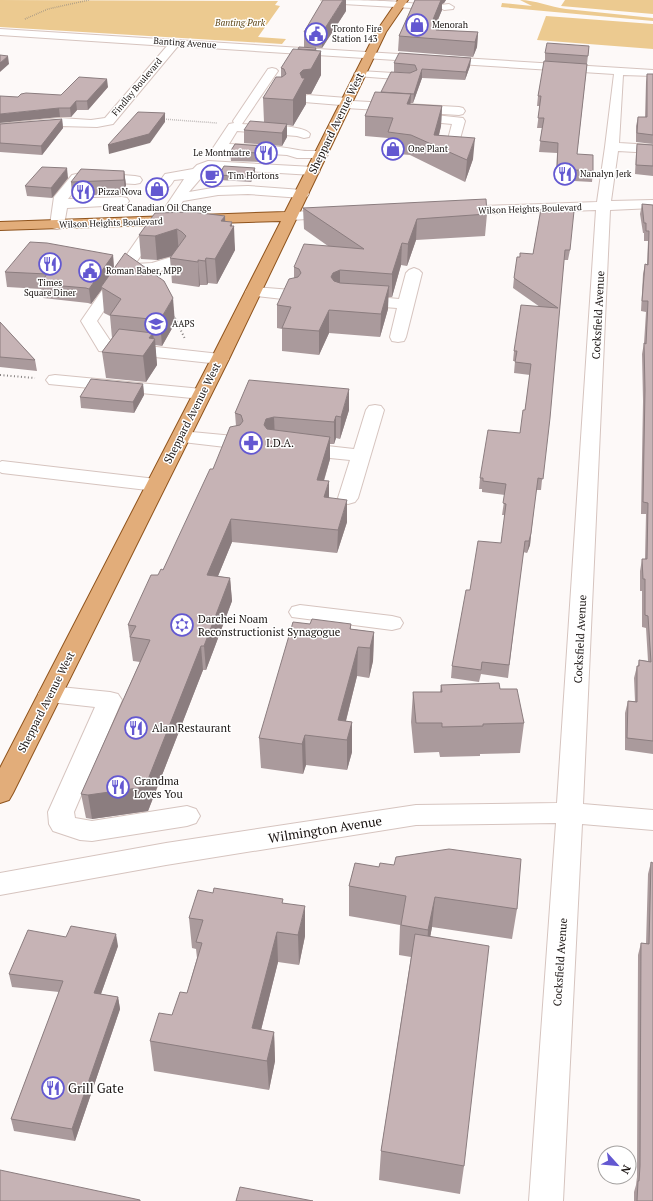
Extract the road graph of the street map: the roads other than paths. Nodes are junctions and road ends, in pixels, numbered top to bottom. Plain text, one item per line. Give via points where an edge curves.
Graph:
1 (326, 0) edge
2 (387, 2) edge
3 (401, 2) edge
4 (412, 5) edge
5 (0, 32) edge
6 (381, 32) junction
7 (176, 42) junction
8 (370, 55) junction
9 (272, 71) dead end
10 (653, 73) edge
11 (360, 74) junction
12 (410, 76) edge
13 (618, 76) dead end
14 (255, 96) junction
15 (271, 97) edge
16 (308, 99) edge
17 (346, 103) junction
18 (420, 109) junction
19 (459, 111) dead end
20 (239, 121) dead end
21 (0, 128) edge
22 (304, 134) junction
23 (330, 136) junction
24 (454, 143) edge
25 (612, 147) junction
26 (653, 149) edge
27 (294, 153) junction
28 (320, 155) junction
29 (265, 169) junction
30 (313, 171) junction
31 (197, 173) junction
32 (234, 178) junction
33 (135, 180) dead end
34 (251, 191) junction
35 (168, 193) junction
36 (302, 194) junction
37 (122, 202) dead end
38 (60, 204) junction
39 (653, 204) edge
40 (604, 206) junction
41 (445, 211) edge
42 (347, 214) edge
43 (291, 216) junction
44 (159, 221) junction
45 (57, 225) junction
46 (0, 226) edge
47 (178, 260) edge
48 (125, 268) junction
49 (414, 273) dead end
50 (253, 292) junction
51 (292, 295) edge
52 (340, 299) edge
53 (406, 304) junction
54 (398, 337) dead end
55 (220, 359) junction
56 (55, 380) road end
57 (202, 394) junction
58 (374, 410) dead end
59 (181, 436) junction
60 (234, 442) edge
61 (283, 447) edge
62 (361, 455) junction
63 (2, 467) dead end
64 (156, 485) junction
65 (348, 498) dead end
66 (300, 612) dead end
67 (392, 623) dead end
68 (50, 694) junction
69 (0, 793) edge
70 (570, 813) junction
71 (187, 816) dead end
72 (653, 820) edge
73 (0, 884) edge
74 (546, 1201) edge

1 - 2 street
2 - 3 street
2 - 6 main road, Sheppard Avenue West via 380,21
3 - 4 street
3 - 6 main road, Sheppard Avenue West
5 - 7 street, Banting Avenue
6 - 8 main road, Sheppard Avenue West
7 - 8 street, Banting Avenue
7 - 21 street, Findlay Boulevard via 109,121 101,124 60,122
8 - 10 street, Banting Avenue
8 - 11 main road, Sheppard Avenue West
9 - 14 street
11 - 12 street
11 - 17 main road, Sheppard Avenue West
13 - 25 street, Cocksfield Avenue
14 - 15 street
14 - 20 street
16 - 17 street
17 - 18 street
17 - 23 main road, Sheppard Avenue West
18 - 19 street
18 - 24 street via 415,118 459,121
22 - 23 street
22 - 27 street
22 - 27 street via 233,127 219,149
23 - 28 main road, Sheppard Avenue West
25 - 26 street
25 - 40 street, Cocksfield Avenue
27 - 28 street
28 - 30 main road, Sheppard Avenue West
29 - 30 street
29 - 32 street
29 - 34 street
30 - 36 main road, Sheppard Avenue West
31 - 32 street via 208,165
31 - 35 street
31 - 35 street
32 - 34 street
32 - 35 street
32 - 35 street via 211,168 197,184
33 - 38 street via 80,176 61,197
34 - 36 street
35 - 44 street
36 - 43 main road, Sheppard Avenue West
37 - 38 street
38 - 45 street
39 - 40 street, Wilson Heights Boulevard
40 - 41 street, Wilson Heights Boulevard
40 - 70 street, Cocksfield Avenue
42 - 43 street, Wilson Heights Boulevard
43 - 44 main road, Wilson Heights Boulevard
43 - 50 main road, Sheppard Avenue West
44 - 45 main road, Wilson Heights Boulevard
44 - 48 street
45 - 46 main road, Wilson Heights Boulevard
47 - 48 street via 154,269
48 - 55 street via 89,321 105,347
49 - 53 street
50 - 51 street
50 - 55 main road, Sheppard Avenue West
52 - 53 street
53 - 54 street
55 - 57 main road, Sheppard Avenue West
56 - 57 street
57 - 59 main road, Sheppard Avenue West
58 - 62 street
59 - 60 street
59 - 64 main road, Sheppard Avenue West
61 - 62 street
62 - 65 street
63 - 64 street
64 - 68 main road, Sheppard Avenue West
66 - 67 street
68 - 69 main road, Sheppard Avenue West
68 - 71 street via 110,700 62,812 62,824 80,830 92,830
70 - 72 street, Wilmington Avenue
70 - 73 street, Wilmington Avenue via 416,815 166,854
70 - 74 street, Cocksfield Avenue

